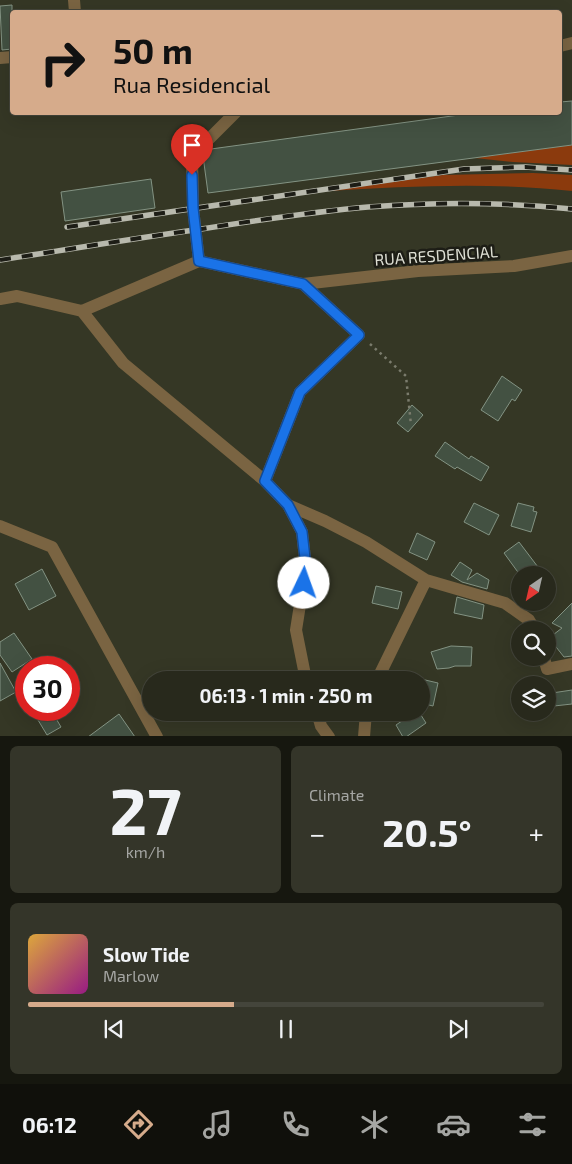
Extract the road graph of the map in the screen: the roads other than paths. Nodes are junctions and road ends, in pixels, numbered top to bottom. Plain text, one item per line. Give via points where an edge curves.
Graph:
1 (233, 115) edge
2 (572, 256) edge
3 (199, 261) junction
4 (303, 284) junction
5 (0, 299) edge
6 (82, 311) junction
7 (265, 481) junction
8 (288, 505) junction
9 (0, 526) edge
10 (426, 580) junction
11 (530, 621) edge
12 (572, 664) edge
13 (546, 666) edge
14 (304, 671) edge
15 (381, 671) edge
16 (320, 721) edge
17 (365, 721) edge
18 (157, 736) edge
19 (329, 736) edge
20 (364, 736) edge

1 - 3 street via 192,156
2 - 4 street, RUA RESDENCIAL via 514,266 418,270
3 - 4 street
3 - 6 street
4 - 7 street via 359,335 300,392
5 - 6 street via 17,296
6 - 7 street via 123,363
7 - 8 street
8 - 10 street via 366,542
8 - 14 street via 302,532 306,567 296,630
9 - 18 street via 52,547
10 - 11 street via 504,603
10 - 15 street
12 - 13 street via 547,669
16 - 19 street
17 - 20 street

